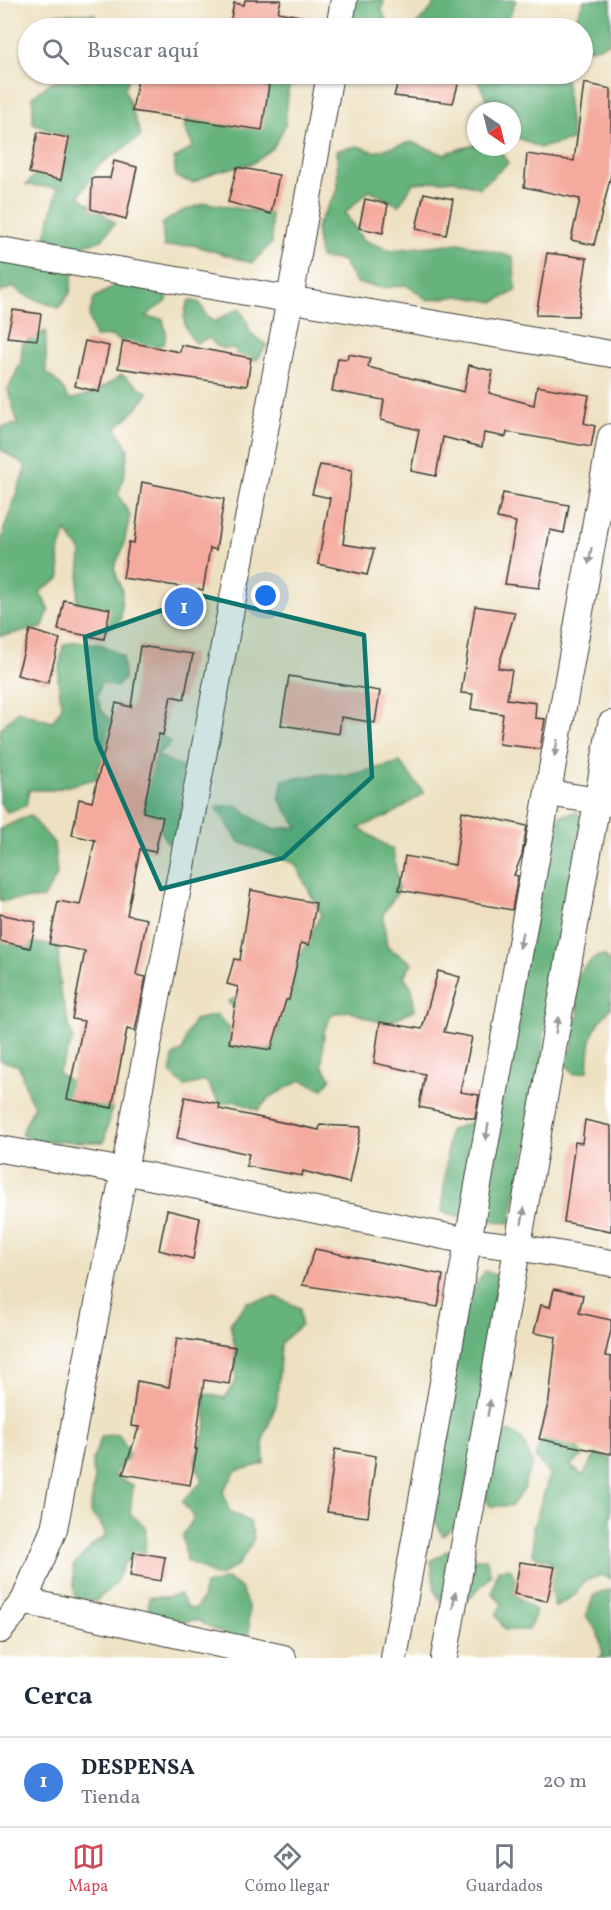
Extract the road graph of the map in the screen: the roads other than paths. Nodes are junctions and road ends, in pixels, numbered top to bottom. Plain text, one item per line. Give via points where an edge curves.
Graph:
1 (344, 0) edge
2 (341, 18) edge
3 (328, 84) edge
4 (0, 250) edge
5 (290, 299) junction
6 (611, 354) edge
7 (611, 437) edge
8 (611, 724) edge
9 (548, 793) junction
10 (604, 802) edge
11 (0, 1149) edge
12 (124, 1171) junction
13 (468, 1241) junction
14 (518, 1247) junction
15 (611, 1263) edge
16 (24, 1600) junction
17 (0, 1630) edge
18 (283, 1658) edge
19 (394, 1658) edge
20 (444, 1658) edge

1 - 2 street
3 - 5 street
4 - 5 street
5 - 6 street
5 - 12 street
7 -> 9 street
8 - 10 street
9 - 10 street
9 -> 13 street
14 -> 10 street
11 - 12 street
12 - 13 street
12 - 16 street via 54,1529
13 - 14 street
13 - 19 street
14 - 15 street
20 -> 14 street
16 - 17 street
16 - 18 street

